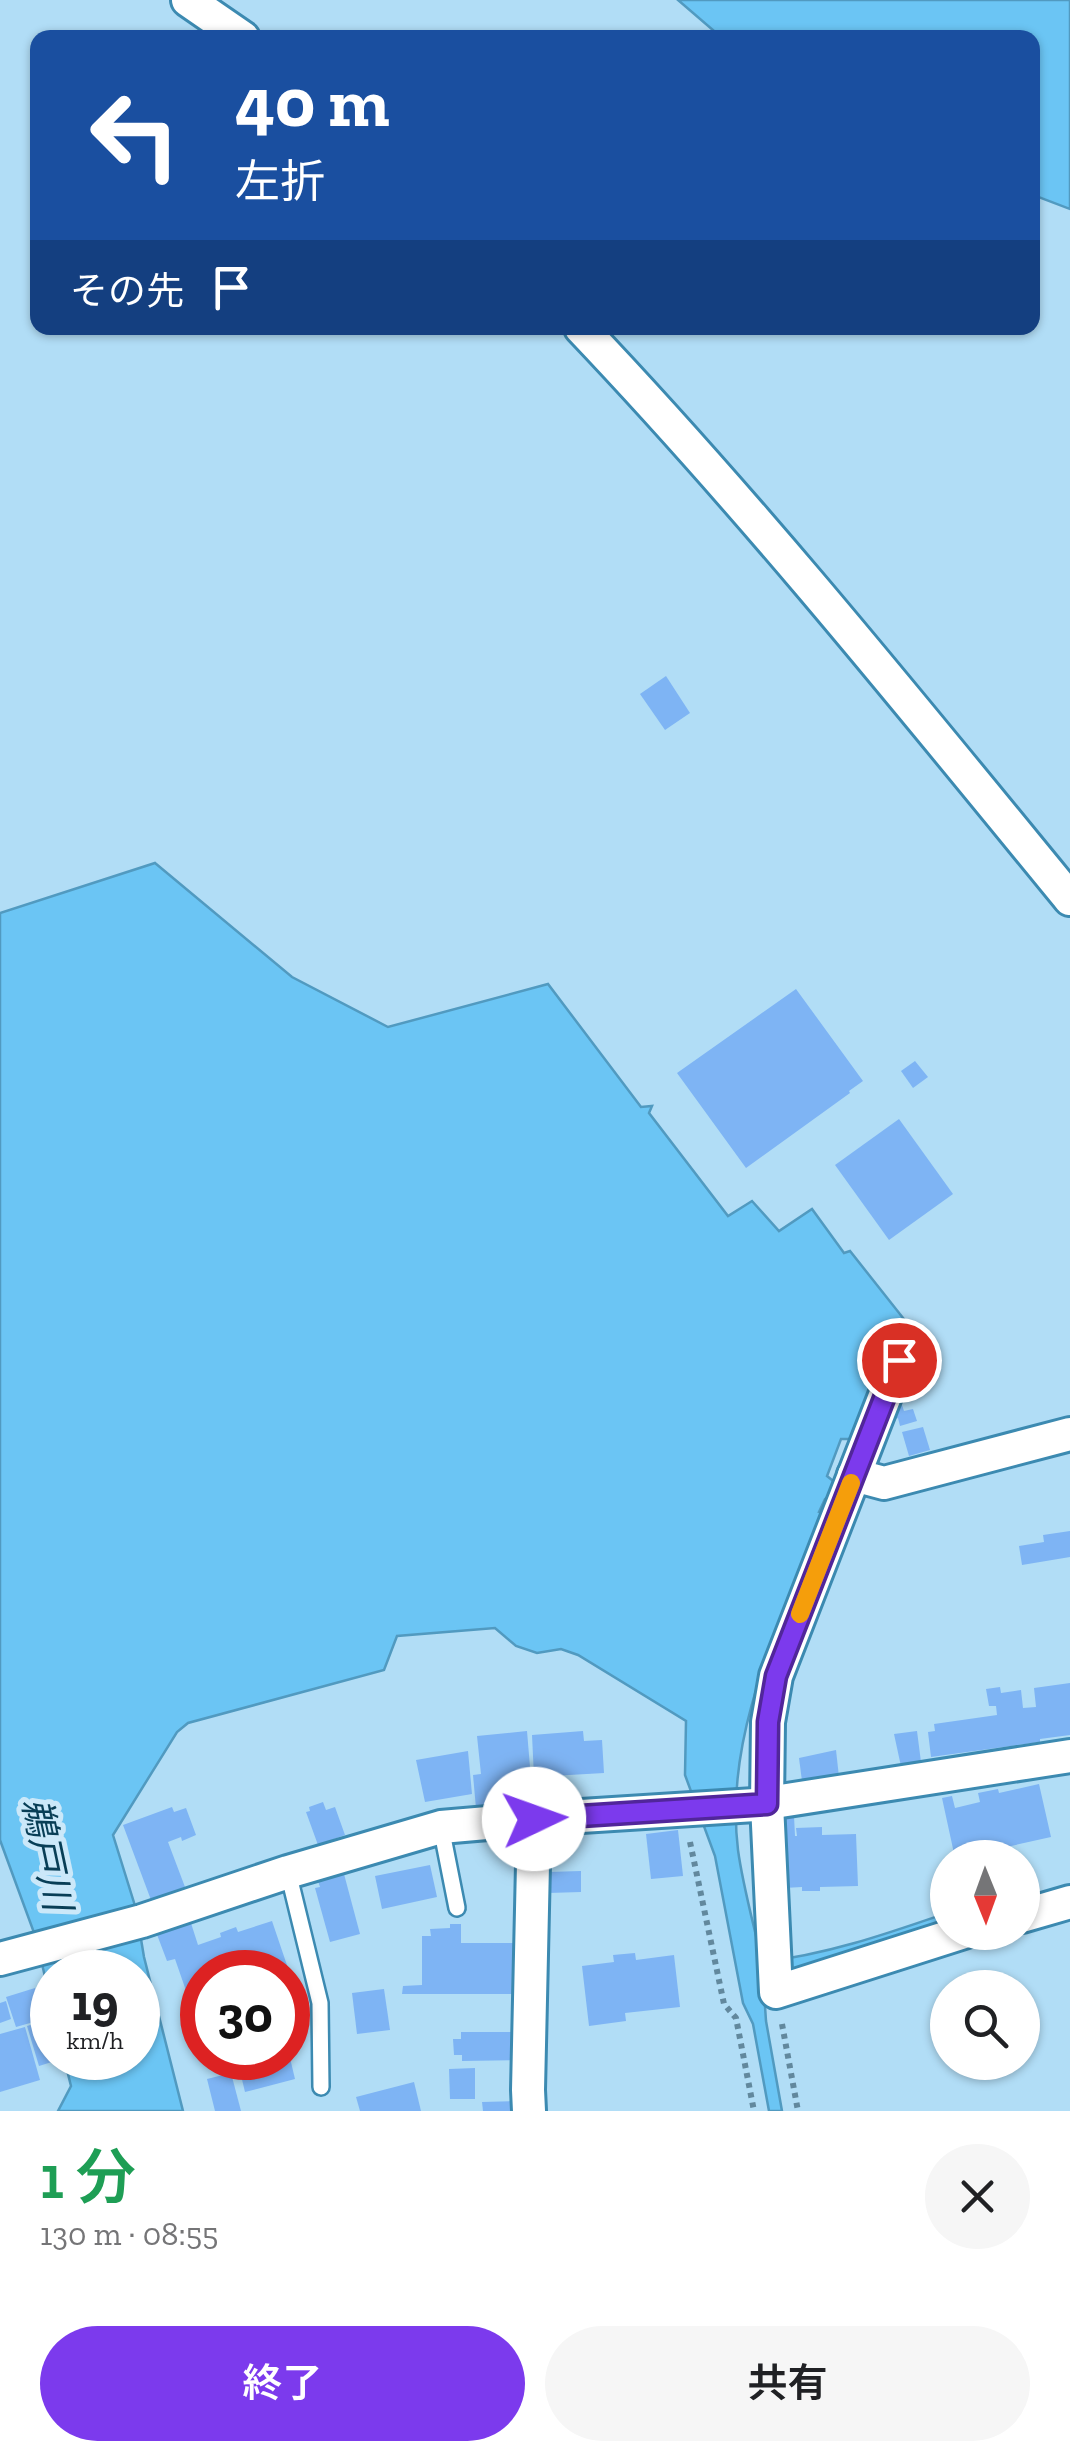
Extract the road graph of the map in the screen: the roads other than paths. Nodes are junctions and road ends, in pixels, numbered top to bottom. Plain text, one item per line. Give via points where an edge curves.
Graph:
1 (188, 0) edge
2 (231, 30) edge
3 (588, 335) edge
4 (1070, 899) edge
5 (899, 1360) dead end
6 (1070, 1434) edge
7 (854, 1475) junction
8 (1070, 1756) edge
9 (761, 1804) junction
10 (534, 1819) junction
11 (442, 1827) junction
12 (288, 1872) junction
13 (1070, 1902) edge
14 (457, 1908) dead end
15 (1040, 1911) edge
16 (930, 1940) edge
17 (0, 1959) edge
18 (321, 2087) dead end
19 (530, 2111) edge

1 - 2 street
3 - 4 street via 862,645
5 - 7 street
6 - 7 street via 884,1483
7 - 9 street via 776,1676
8 - 9 street
9 - 10 street
9 - 16 street via 775,1977
10 - 11 street
10 - 19 street
11 - 12 street
11 - 14 lane
12 - 17 street
12 - 18 lane via 320,2003
13 - 15 street

